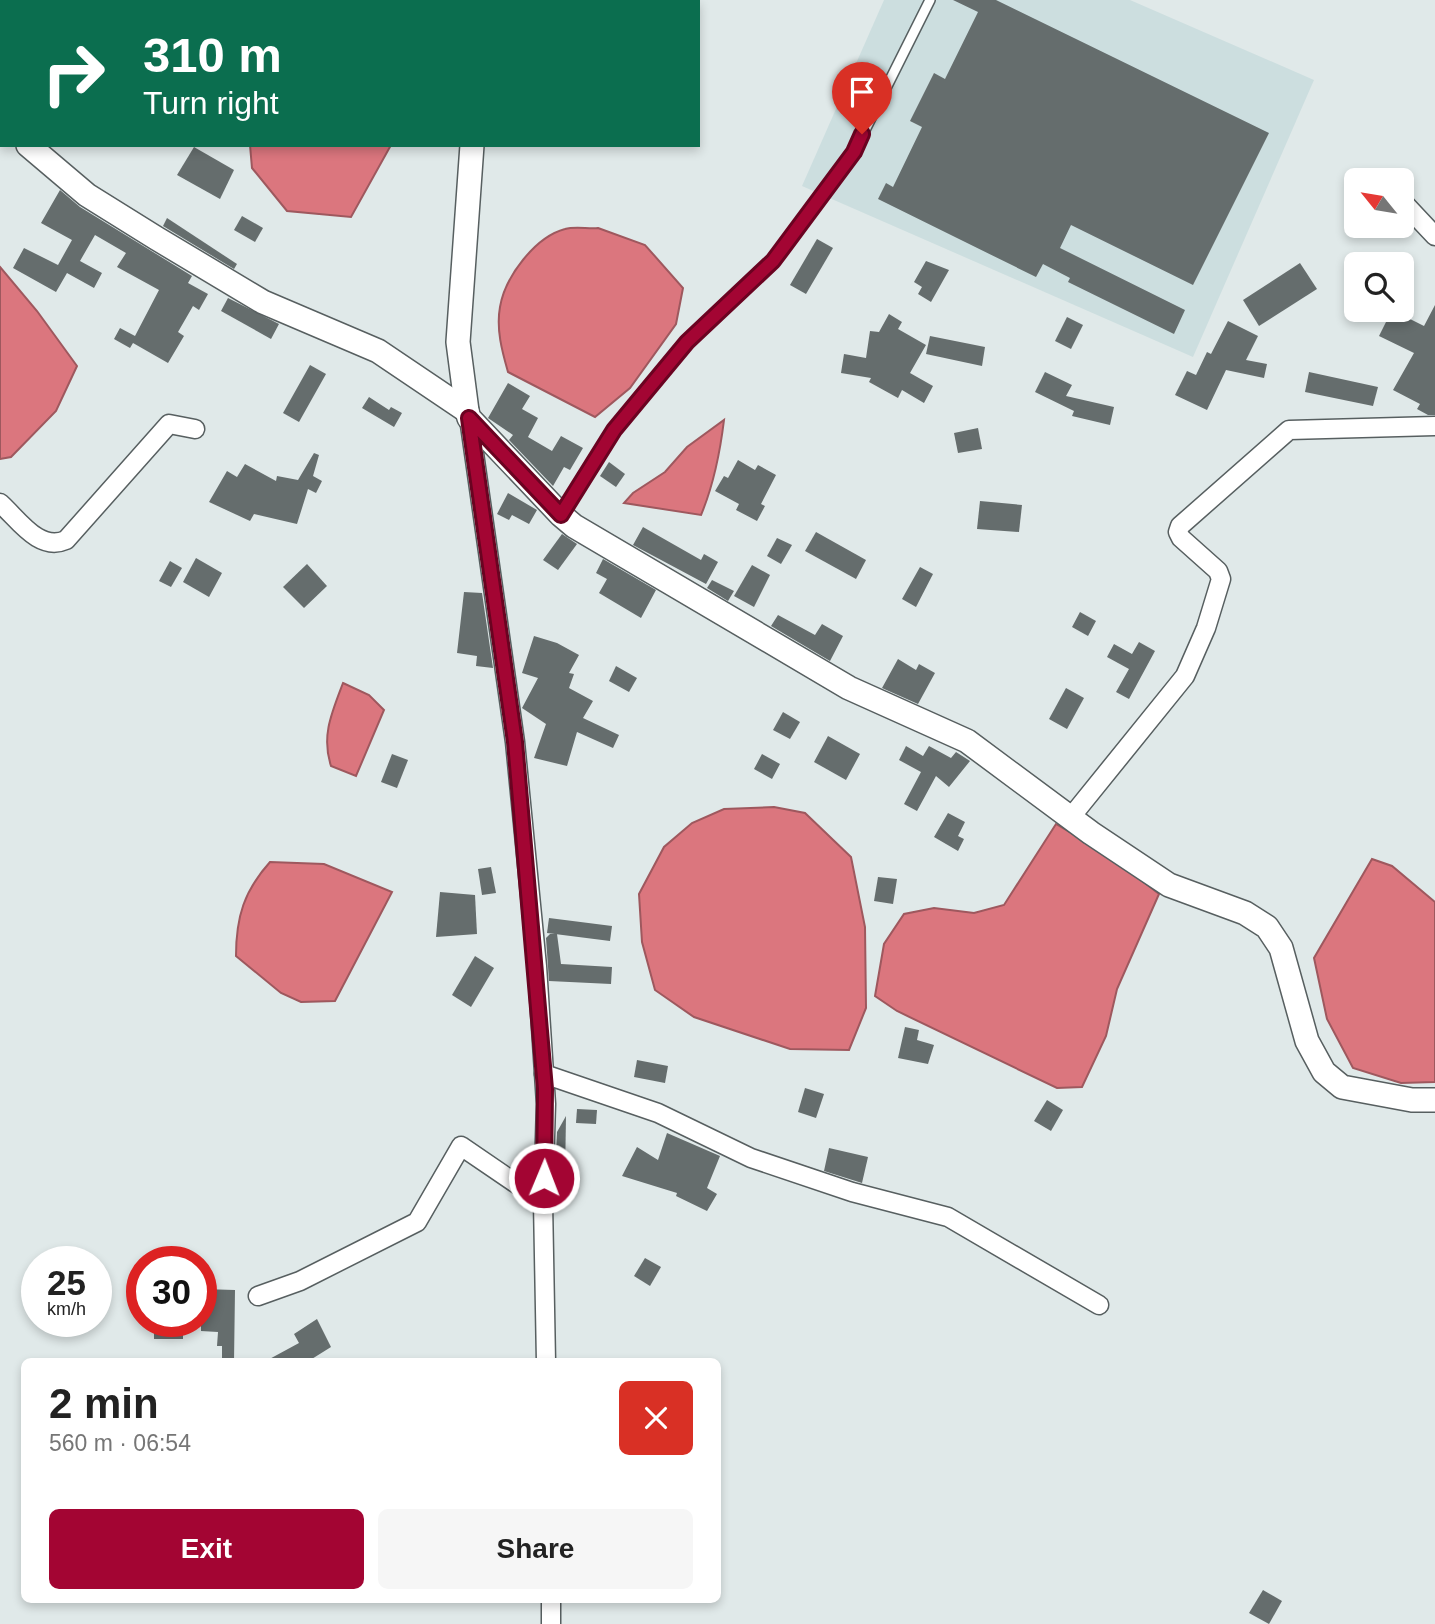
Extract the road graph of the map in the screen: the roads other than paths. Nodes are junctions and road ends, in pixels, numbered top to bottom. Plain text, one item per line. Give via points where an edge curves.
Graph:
1 (930, 0) edge
2 (30, 147) edge
3 (472, 147) edge
4 (1414, 214) edge
5 (1435, 236) edge
6 (468, 414) junction
7 (1435, 426) edge
8 (195, 429) dead end
9 (0, 503) edge
10 (561, 515) junction
11 (1071, 817) junction
12 (544, 1074) junction
13 (1435, 1100) edge
14 (543, 1202) junction
15 (258, 1297) dead end
16 (1098, 1305) dead end
17 (546, 1358) edge
18 (551, 1603) edge
19 (551, 1624) edge

1 - 10 lane via 854,152 773,261 687,342 614,430
2 - 6 street via 87,195 156,238 263,302 378,351
3 - 6 street via 458,342
4 - 5 street
6 - 10 street
6 - 12 street via 515,742
7 - 11 street via 1289,430 1180,526 1181,538 1221,579 1206,628 1177,687
8 - 9 street via 169,424 66,540 56,545 45,544
10 - 11 street via 849,688 967,741
11 - 13 street via 1168,885 1245,913 1267,927 1281,948 1307,1041 1334,1082 1412,1100
12 - 14 street
12 - 16 street via 658,1113 751,1158 852,1192 948,1217
14 - 15 street via 461,1146 417,1222
14 - 17 street
18 - 19 street

